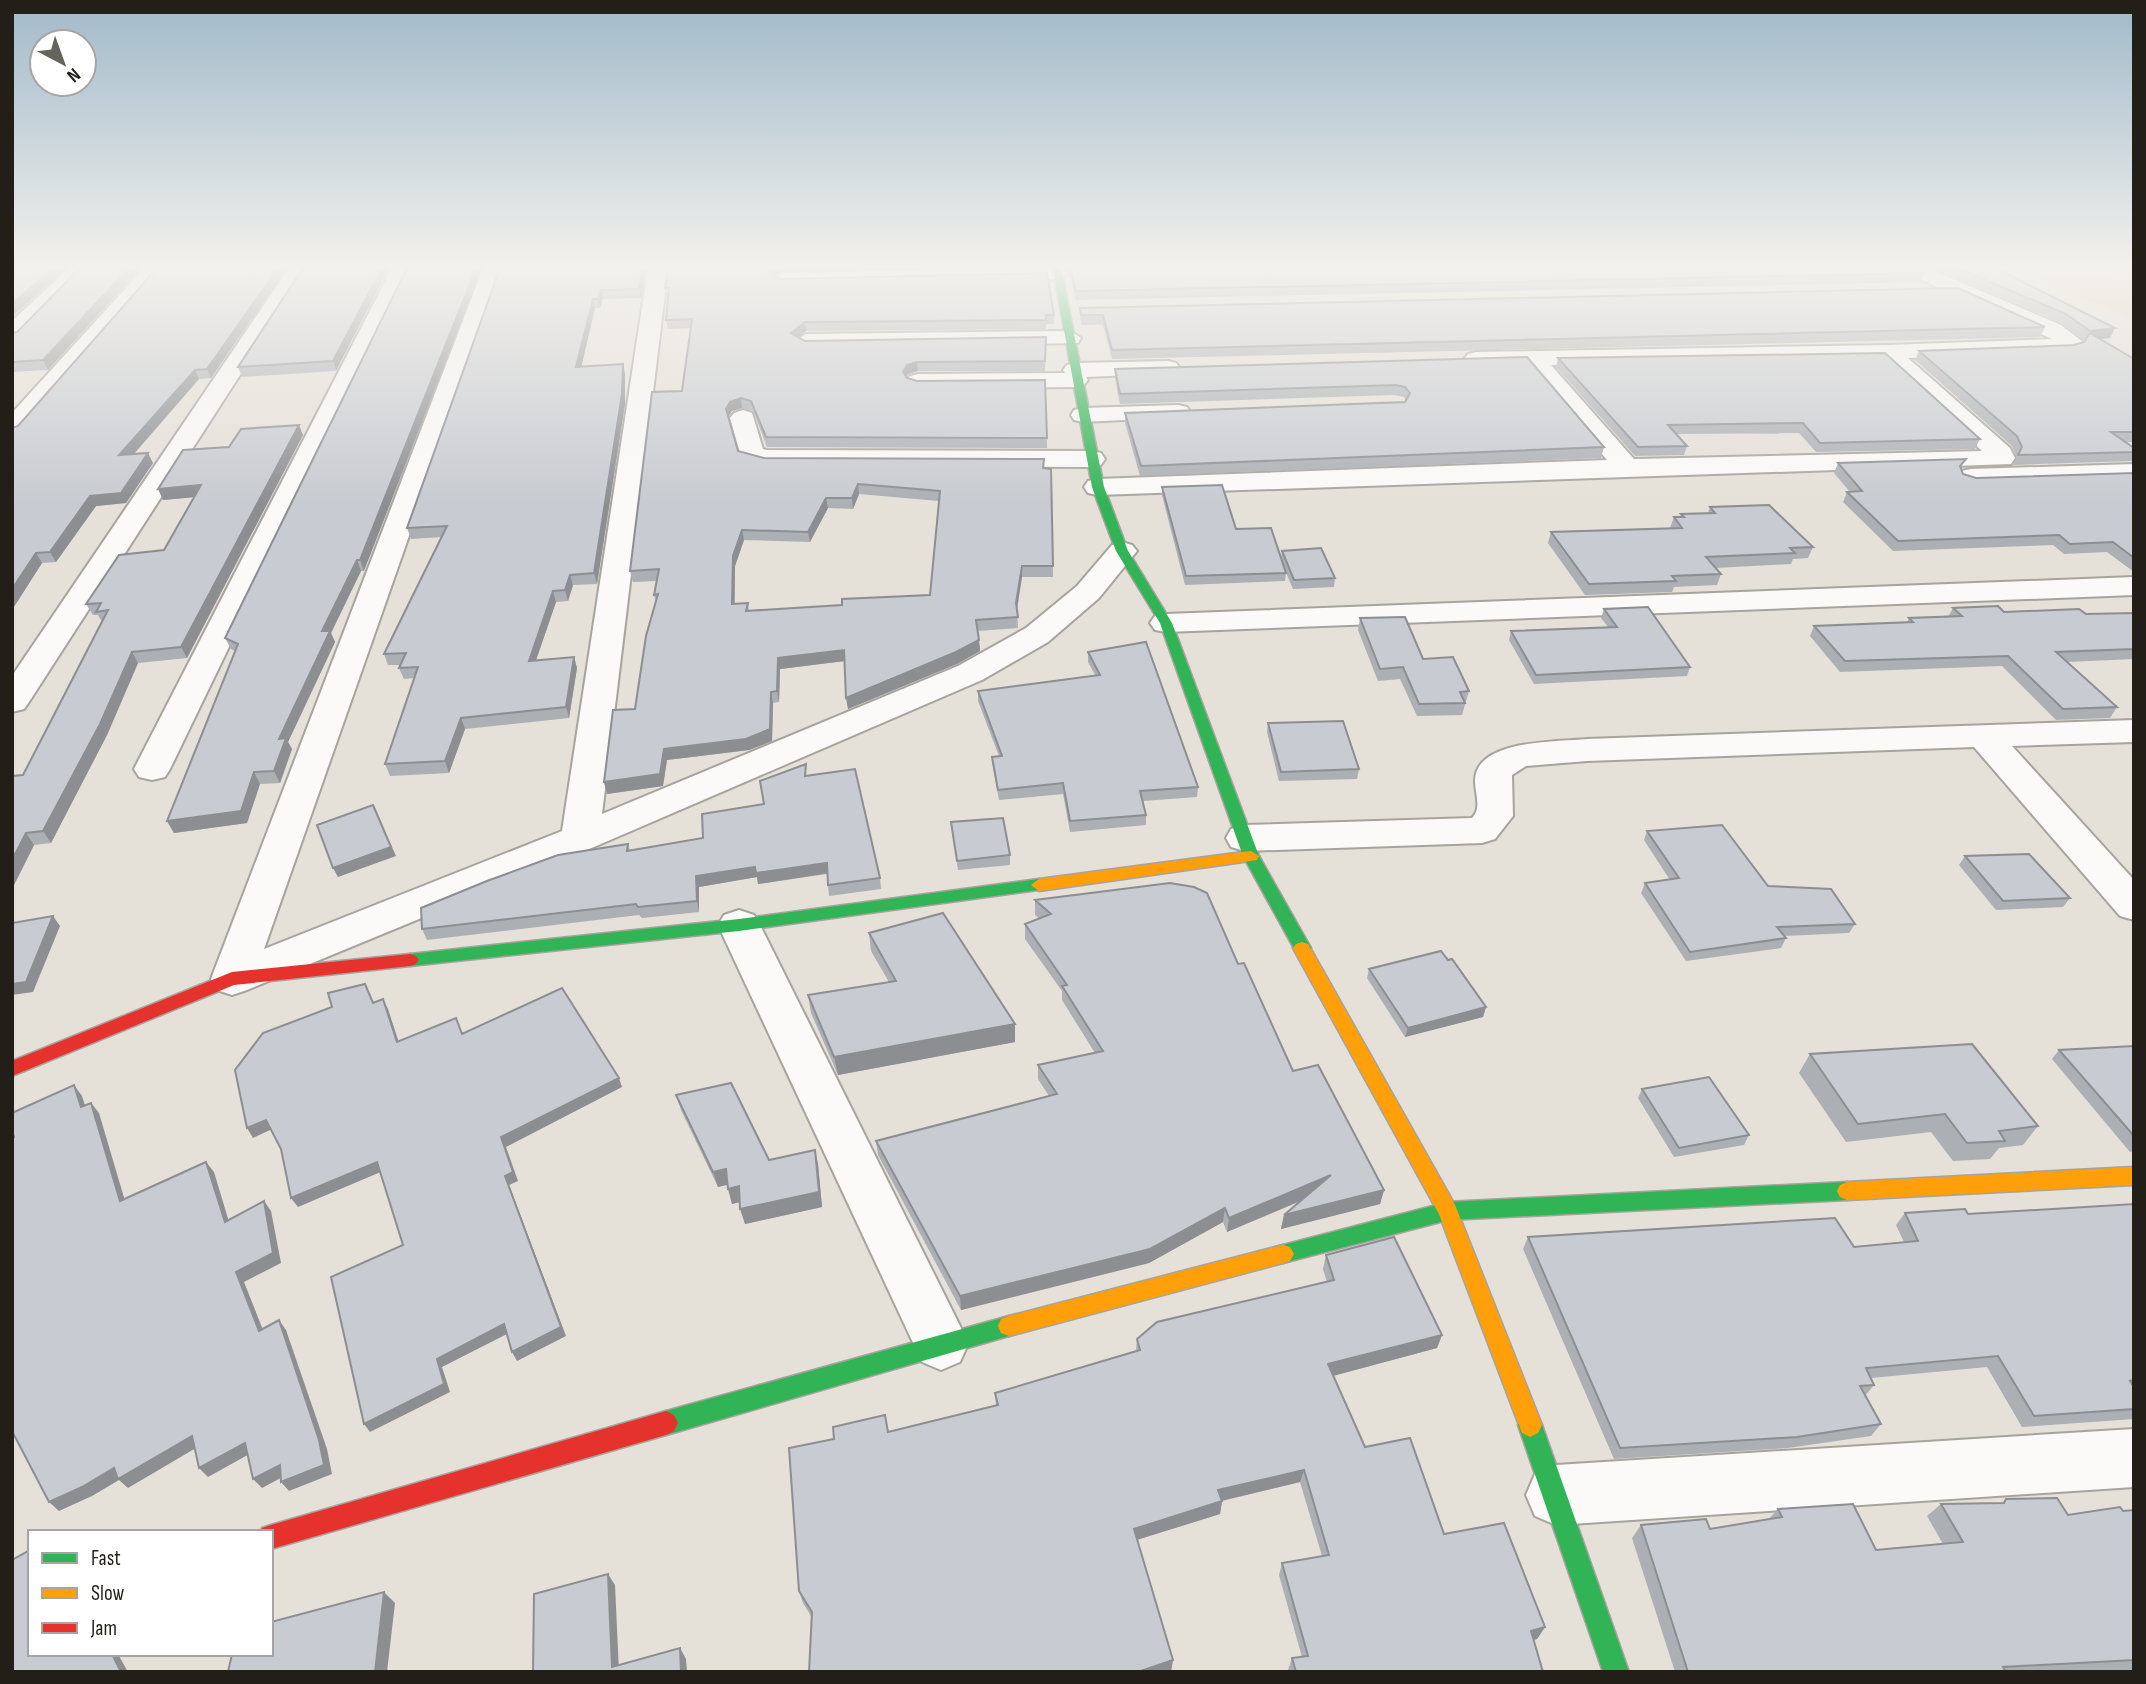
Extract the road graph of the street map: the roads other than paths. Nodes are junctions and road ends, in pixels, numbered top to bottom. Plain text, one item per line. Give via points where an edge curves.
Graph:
1 (85, 347) edge
2 (247, 347) edge
3 (363, 347) edge
4 (464, 347) edge
5 (647, 347) edge
6 (1071, 347) edge
7 (2028, 347) edge
8 (1888, 352) junction
9 (1532, 357) junction
10 (1449, 360) edge
11 (1186, 367) edge
12 (1076, 375) junction
13 (918, 381) edge
14 (1205, 411) edge
15 (1083, 415) junction
16 (743, 418) dead end
17 (12, 429) edge
18 (1092, 459) junction
19 (1627, 467) junction
20 (2134, 472) edge
21 (1102, 495) junction
22 (1122, 551) junction
23 (2134, 586) edge
24 (1166, 623) junction
25 (12, 702) edge
26 (2134, 731) edge
27 (1984, 737) junction
28 (152, 769) dead end
29 (580, 838) junction
30 (1248, 847) junction
31 (2134, 906) edge
32 (739, 925) junction
33 (232, 979) junction
34 (12, 1069) edge
35 (2134, 1176) edge
36 (1448, 1211) junction
37 (941, 1344) junction
38 (2134, 1458) edge
39 (1556, 1495) junction
40 (273, 1536) edge
41 (1616, 1672) edge

1 - 17 street
2 - 25 street
3 - 28 street
4 - 33 street
5 - 29 street
6 - 12 street
7 - 8 street
8 - 9 street
8 - 19 street via 2002,458
9 - 10 street
9 - 19 street
11 - 12 street
12 - 13 street
12 - 15 street
14 - 15 street
15 - 18 street
16 - 18 street via 751,454 766,458
18 - 21 street
19 - 21 street
20 - 21 street
21 - 22 street
22 - 24 street
22 - 29 street via 1088,592 1037,635 970,673
23 - 24 street
24 - 30 street
26 - 27 street
27 - 30 street via 1518,756 1494,770 1498,810 1495,820 1482,830
27 - 31 street
29 - 33 street
30 - 32 street
30 - 36 street
32 - 33 street
32 - 37 street
33 - 34 street
35 - 36 street
36 - 37 street
36 - 39 street
37 - 40 street
38 - 39 street
39 - 41 street

